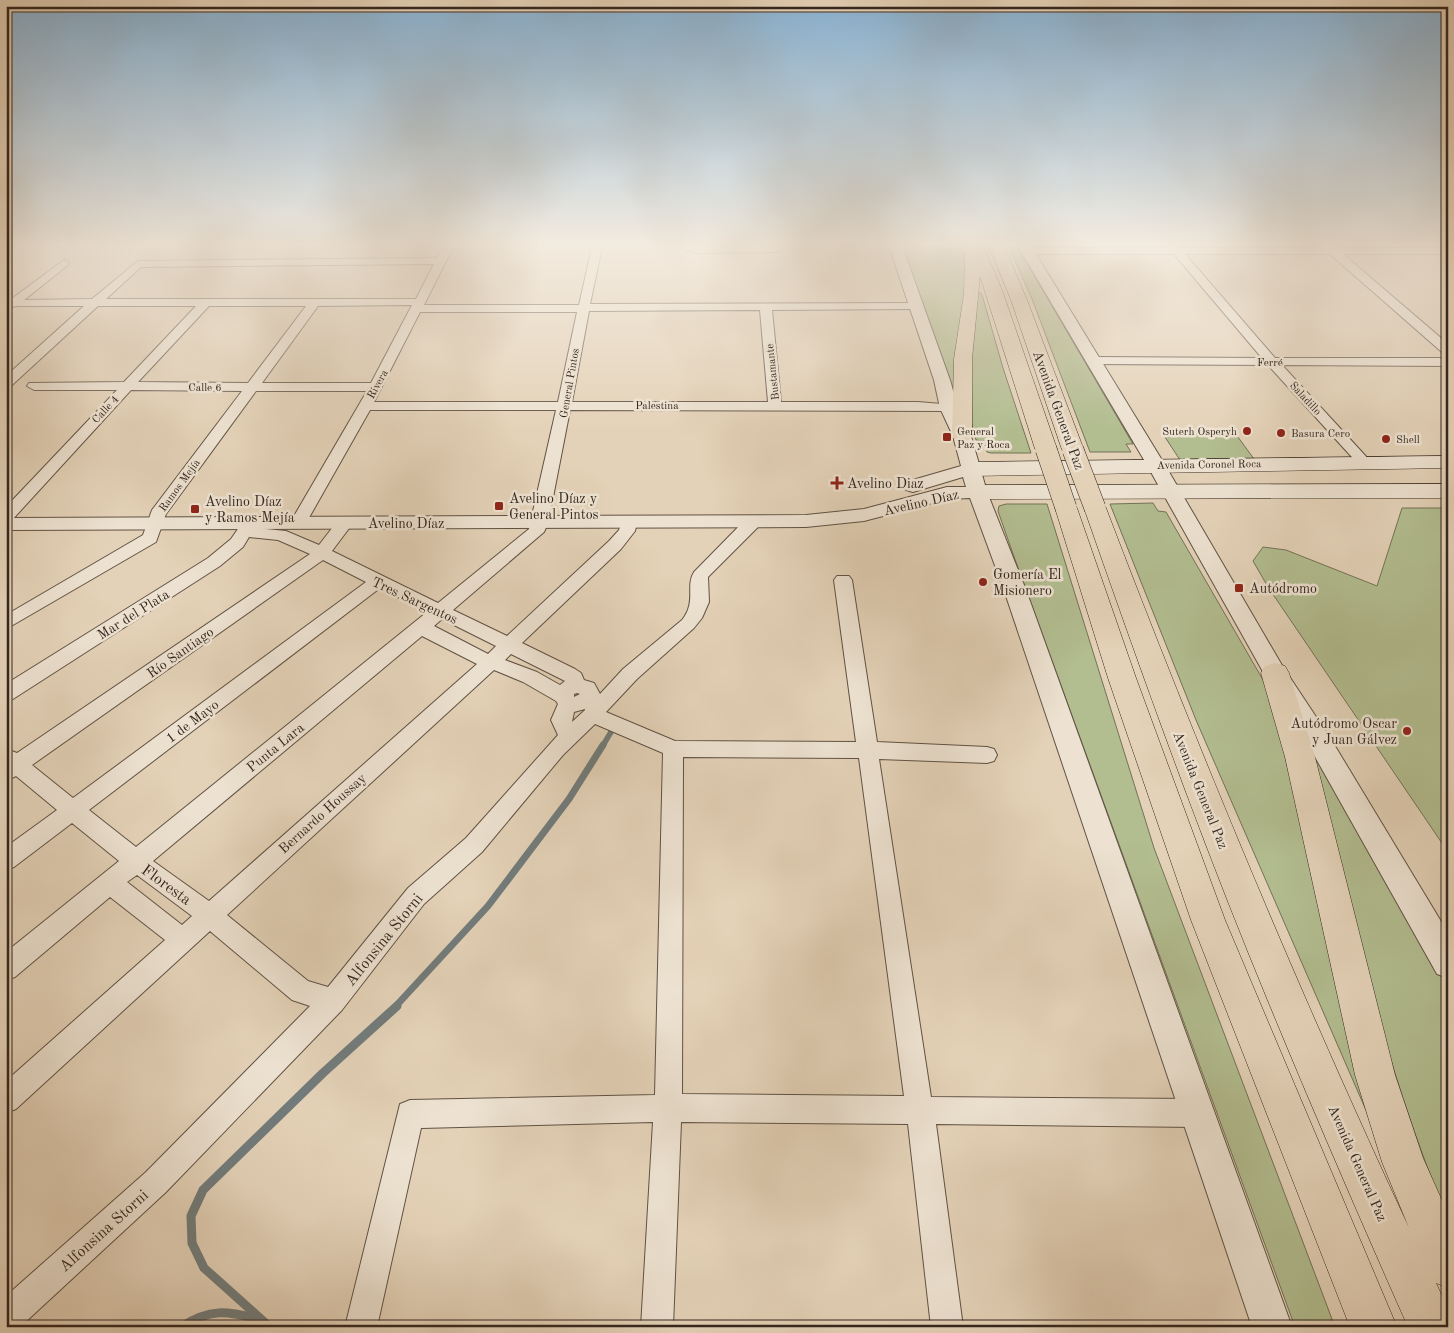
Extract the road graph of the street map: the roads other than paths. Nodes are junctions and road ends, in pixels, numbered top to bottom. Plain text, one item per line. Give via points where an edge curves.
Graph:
1 (92, 305) edge
2 (203, 305) edge
3 (313, 305) edge
4 (398, 305) edge
5 (970, 305) edge
6 (999, 305) edge
7 (1021, 305) edge
8 (1059, 305) edge
9 (1224, 305) edge
10 (1395, 305) edge
11 (418, 306) junction
12 (916, 306) joint
13 (582, 308) junction
14 (766, 308) junction
15 (1448, 351) edge
16 (1092, 361) junction
17 (1273, 362) junction
18 (1448, 362) edge
19 (6, 383) edge
20 (34, 386) dead end
21 (126, 387) junction
22 (251, 387) junction
23 (376, 387) junction
24 (566, 405) junction
25 (365, 406) junction
26 (776, 406) junction
27 (949, 408) junction
28 (962, 436) junction
29 (1448, 462) edge
30 (1365, 463) junction
31 (1156, 465) junction
32 (973, 480) junction
33 (1170, 491) junction
34 (1448, 491) edge
35 (1080, 508) junction
36 (6, 517) edge
37 (540, 522) junction
38 (629, 522) junction
39 (753, 522) junction
40 (298, 523) junction
41 (345, 523) junction
42 (6, 524) edge
43 (154, 524) junction
44 (248, 528) junction
45 (322, 553) junction
46 (843, 580) dead end
47 (377, 582) junction
48 (441, 611) junction
49 (6, 623) edge
50 (421, 627) junction
51 (509, 645) junction
52 (490, 663) junction
53 (1274, 674) junction
54 (6, 694) edge
55 (569, 695) junction
56 (592, 715) junction
57 (569, 736) junction
58 (673, 748) junction
59 (866, 750) junction
60 (987, 755) dead end
61 (10, 765) edge
62 (73, 810) junction
63 (6, 860) edge
64 (136, 862) junction
65 (110, 883) junction
66 (209, 915) junction
67 (182, 939) junction
68 (1448, 963) edge
69 (6, 968) edge
70 (333, 1001) junction
71 (6, 1099) edge
72 (668, 1108) junction
73 (920, 1112) junction
74 (1197, 1113) junction
75 (1448, 1266) edge
76 (6, 1318) edge
77 (361, 1327) edge
78 (658, 1327) edge
79 (947, 1327) edge
80 (1272, 1327) edge
81 (1374, 1327) edge
82 (1432, 1327) edge

1 - 19 street
2 - 21 street, Calle 4
3 - 22 street, Ramos Mejía
4 - 11 street
5 - 28 highway via 962,359
6 - 35 highway, Avenida General Paz, bridge via 1046,449
7 - 35 highway, Avenida General Paz, bridge via 1073,450
8 - 16 street
9 - 17 street, Saladillo
10 - 15 street
11 - 13 street
11 - 23 street, Rivera
12 - 14 street
12 - 27 street
13 - 14 street
13 - 24 street, General Pintos
14 - 26 street, Bustamante
16 - 17 street, Ferré
16 - 31 street
17 - 18 street, Ferré
17 - 30 street, Saladillo
20 - 21 street, Calle 6
21 - 22 street, Calle 6
21 - 36 street, Calle 4
22 - 23 street, Calle 6
22 - 43 street, Ramos Mejía via 158,513
23 - 25 street, Rivera
24 - 25 street, Palestina
24 - 26 street, Palestina
24 - 37 street, General Pintos
25 - 40 street, Rivera
26 - 27 street, Palestina
27 - 28 street
28 - 32 street
29 - 30 main road, Avenida Coronel Roca
30 - 31 main road, Avenida Coronel Roca
31 - 32 main road, Avenida Coronel Roca
31 - 33 street
32 - 33 main road, Avenida Coronel Roca
32 - 39 street, Avelino Díaz via 947,493 864,515
32 - 74 street via 1015,590
33 - 34 main road, Avenida Coronel Roca
33 - 53 street
35 - 81 highway, Avenida General Paz via 1122,678 1208,920
35 - 82 highway, Avenida General Paz via 1163,694 1291,1013
37 - 38 street, Avelino Díaz
37 - 41 street, Avelino Díaz
37 - 48 street, Punta Lara via 536,532
38 - 39 street, Avelino Díaz
38 - 51 street, Bernardo Houssay via 627,531 615,545
39 - 56 street, Alfonsina Storni via 700,576 700,602 688,624 630,674
40 - 41 street, Avelino Díaz
40 - 44 street, Avelino Díaz
41 - 45 street, Río Santiago
42 - 43 street, Avelino Díaz
43 - 44 street, Avelino Díaz
43 - 49 street, Ramos Mejía via 150,538 139,546
44 - 45 street, Tres Sargentos via 280,535
44 - 54 street, Mar del Plata via 237,543 214,562
45 - 47 street, Tres Sargentos
45 - 61 street, Río Santiago
46 - 59 street
47 - 48 street, Tres Sargentos
47 - 62 street, 1 de Mayo
48 - 50 street, Punta Lara
48 - 51 street, Tres Sargentos
50 - 52 street, Tres Sargentos
50 - 64 street, Punta Lara
51 - 52 street, Bernardo Houssay
51 - 55 street, Tres Sargentos via 574,678
52 - 55 street, Tres Sargentos
52 - 66 street, Bernardo Houssay
53 - 68 street via 1323,748
53 - 75 highway via 1300,757 1375,1075 1403,1162
55 - 57 street via 561,717 561,725
56 - 57 street, Alfonsina Storni
56 - 58 street
57 - 70 street, Alfonsina Storni via 474,845 416,896
58 - 59 street
58 - 72 street
59 - 60 street
59 - 73 street
61 - 62 street, Floresta
62 - 63 street, 1 de Mayo
62 - 64 street, Floresta
64 - 65 street, Punta Lara
64 - 66 street, Floresta
65 - 67 street
65 - 69 street, Punta Lara
66 - 67 street, Bernardo Houssay
66 - 70 street, Floresta via 301,991
67 - 71 street, Bernardo Houssay
70 - 76 street, Alfonsina Storni via 156,1182
72 - 73 street
72 - 77 street via 410,1114
72 - 78 street
73 - 74 street
73 - 79 street
74 - 80 street

